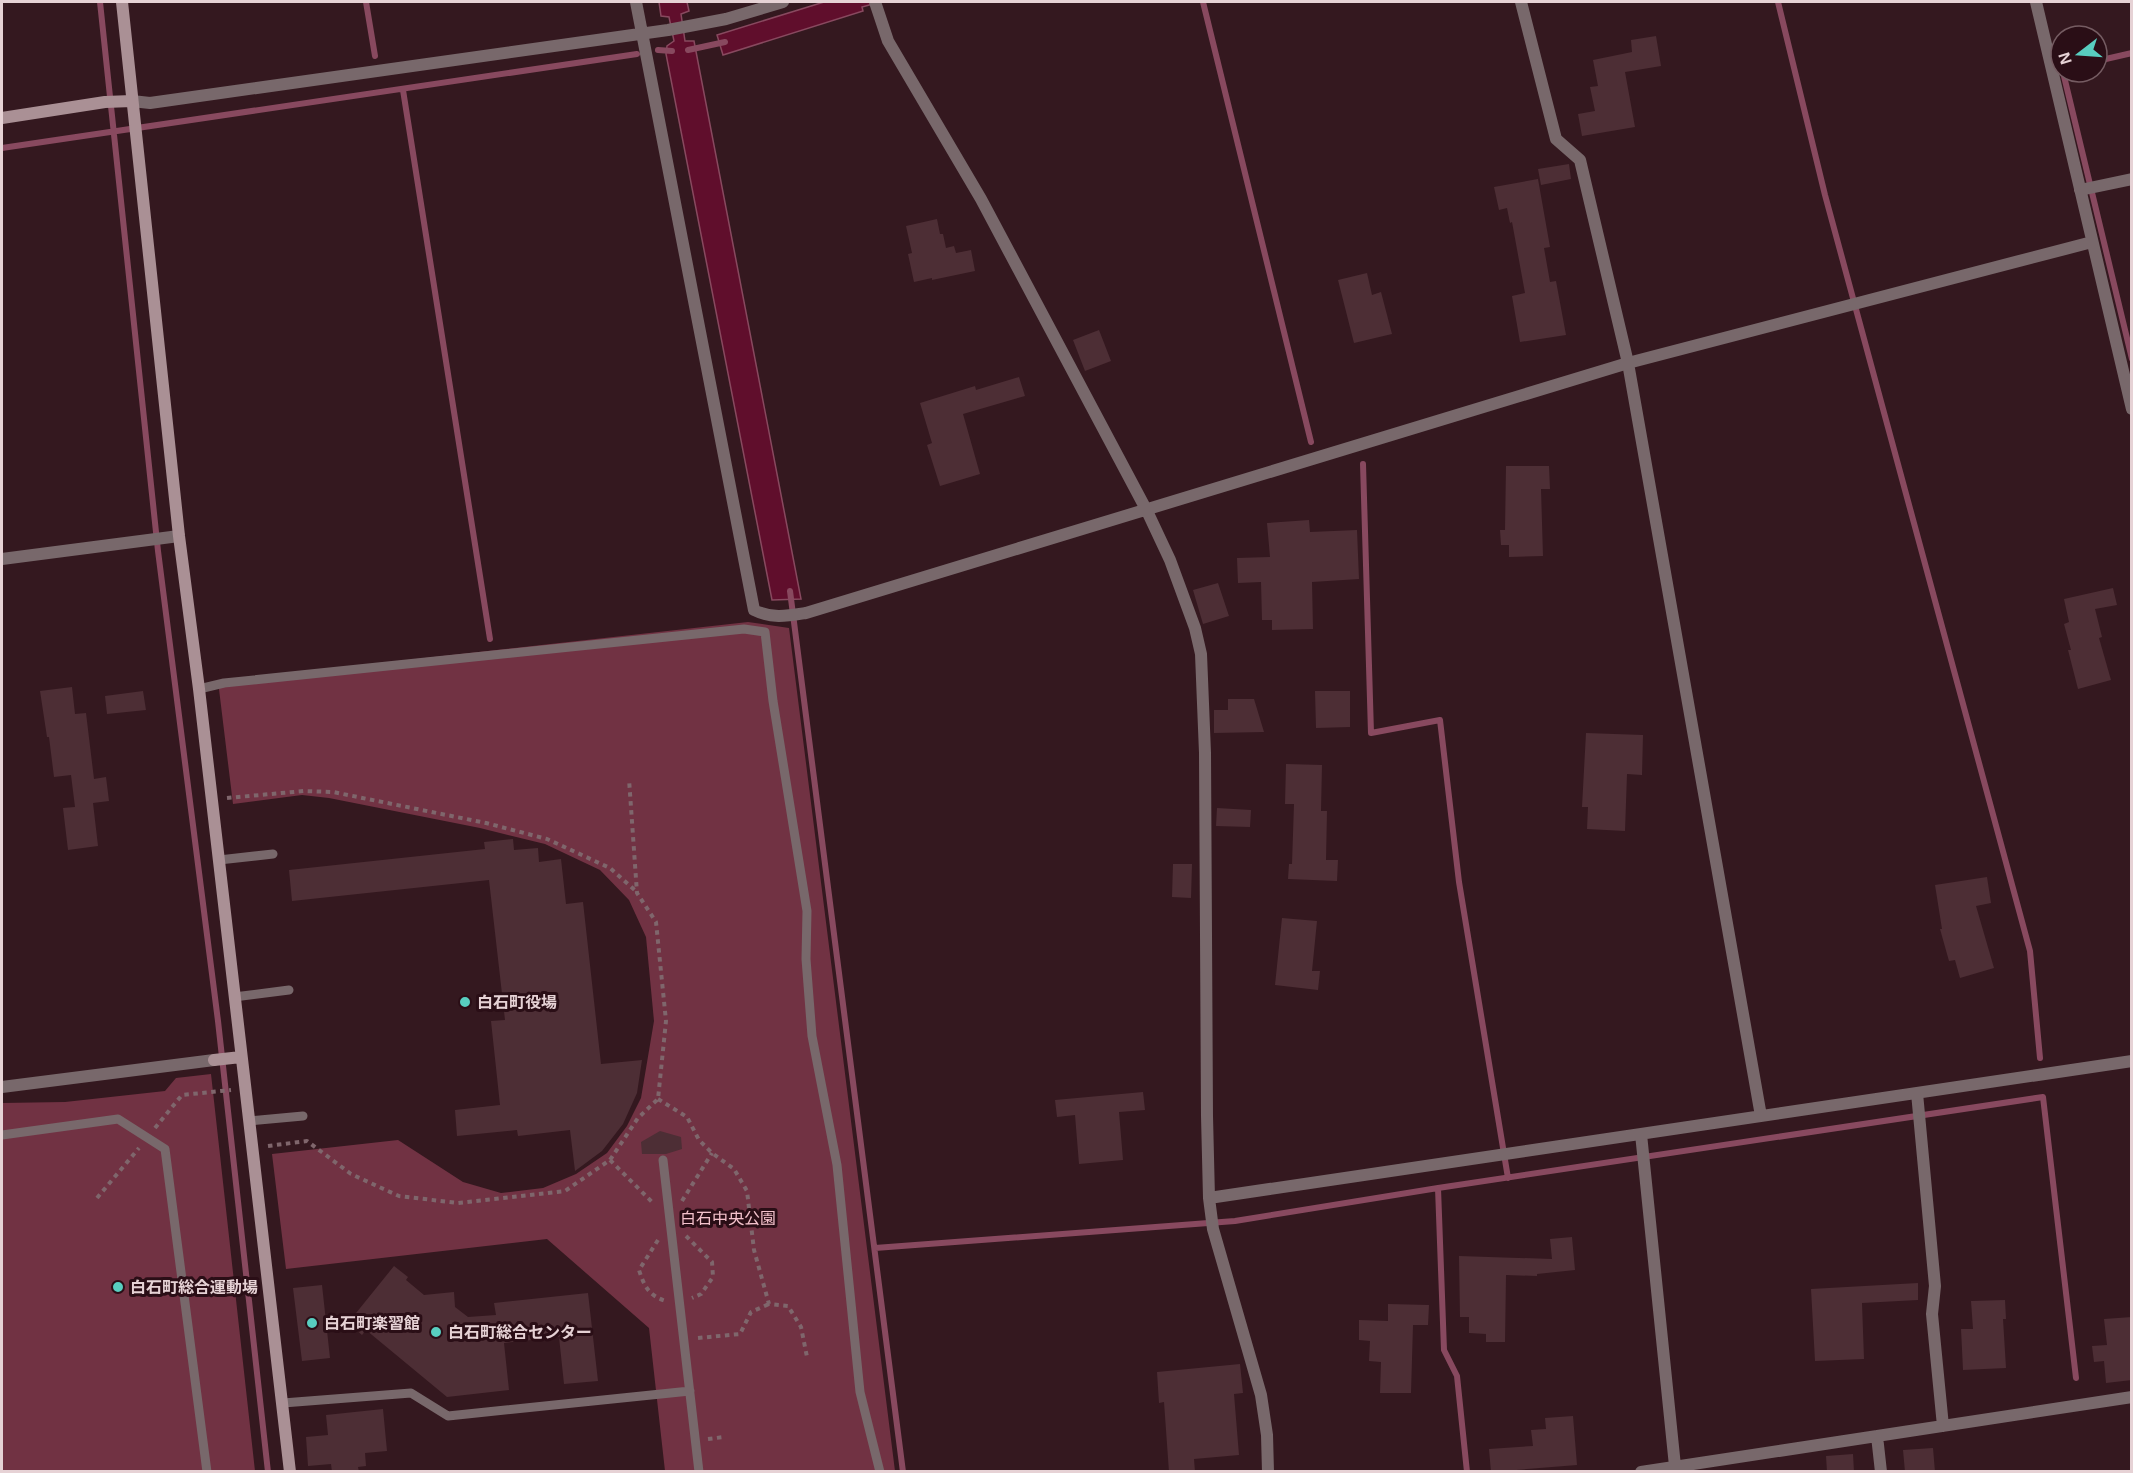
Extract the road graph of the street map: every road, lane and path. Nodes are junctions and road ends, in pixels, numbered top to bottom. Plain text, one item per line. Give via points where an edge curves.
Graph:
1 (122, 2) edge
2 (636, 2) edge
3 (783, 2) edge
4 (1521, 2) edge
5 (2036, 2) edge
6 (876, 3) edge
7 (643, 34) junction
8 (132, 101) junction
9 (2, 118) edge
10 (2132, 178) edge
11 (2082, 189) junction
12 (2092, 242) junction
13 (1628, 363) junction
14 (2132, 410) edge
15 (1147, 511) junction
16 (179, 536) junction
17 (2, 559) edge
18 (199, 689) junction
19 (628, 779) dead end
20 (227, 798) dead end
21 (273, 854) dead end
22 (219, 860) junction
23 (637, 893) junction
24 (289, 990) dead end
25 (234, 997) junction
26 (236, 1057) junction
27 (2132, 1061) edge
28 (2, 1087) edge
29 (232, 1090) dead end
30 (218, 1091) dead end
31 (1917, 1093) junction
32 (658, 1099) junction
33 (303, 1116) dead end
34 (1761, 1116) junction
35 (249, 1122) junction
36 (1641, 1134) junction
37 (2, 1135) edge
38 (267, 1146) dead end
39 (663, 1160) dead end
40 (1209, 1198) junction
41 (769, 1304) junction
42 (684, 1340) junction
43 (807, 1357) dead end
44 (690, 1391) junction
45 (2132, 1397) edge
46 (283, 1403) junction
47 (1943, 1426) junction
48 (1877, 1436) junction
49 (1675, 1466) junction
50 (207, 1472) edge
51 (290, 1472) edge
52 (699, 1472) edge
53 (880, 1472) edge
54 (1268, 1472) edge
55 (1641, 1472) edge
56 (1881, 1472) edge

1 - 8 street
2 - 7 street
3 - 7 street via 726,19
4 - 13 street via 1556,139 1580,160
5 - 11 street
6 - 15 street via 888,42 981,199
7 - 8 street via 150,103
7 - 15 street via 754,610 766,616 783,617 806,613
8 - 9 street
8 - 16 street
10 - 11 street
11 - 12 street
12 - 13 street
12 - 14 street
13 - 15 street
13 - 34 street
15 - 40 street via 1170,560 1201,654
16 - 17 street
16 - 18 street
18 - 22 street
18 - 53 lane via 224,683 744,629 765,632 807,911 812,1036 837,1165 860,1392
19 - 23 path
20 - 23 path via 333,792 486,823 547,839 610,868
21 - 22 lane
22 - 25 street
23 - 32 path via 656,922 666,1022
24 - 25 lane
25 - 26 street
26 - 28 street
26 - 35 street
27 - 31 street
29 - 30 path
31 - 34 street
31 - 47 street
32 - 38 path via 638,1118 610,1160 565,1191 458,1203 399,1196 351,1174 307,1141
32 - 41 path via 687,1117 699,1140 734,1169 747,1191 754,1250
33 - 35 lane
34 - 36 street
35 - 46 street
36 - 40 street
36 - 49 street
37 - 50 lane via 118,1119 165,1149
39 - 42 lane
40 - 54 street via 1213,1229 1261,1395
41 - 42 path via 751,1312 740,1334
41 - 43 path via 788,1306 801,1327
42 - 44 lane
44 - 46 lane via 448,1416 411,1393
44 - 52 lane
45 - 47 street
46 - 51 street
47 - 48 street
48 - 49 street
48 - 56 street
49 - 55 street

